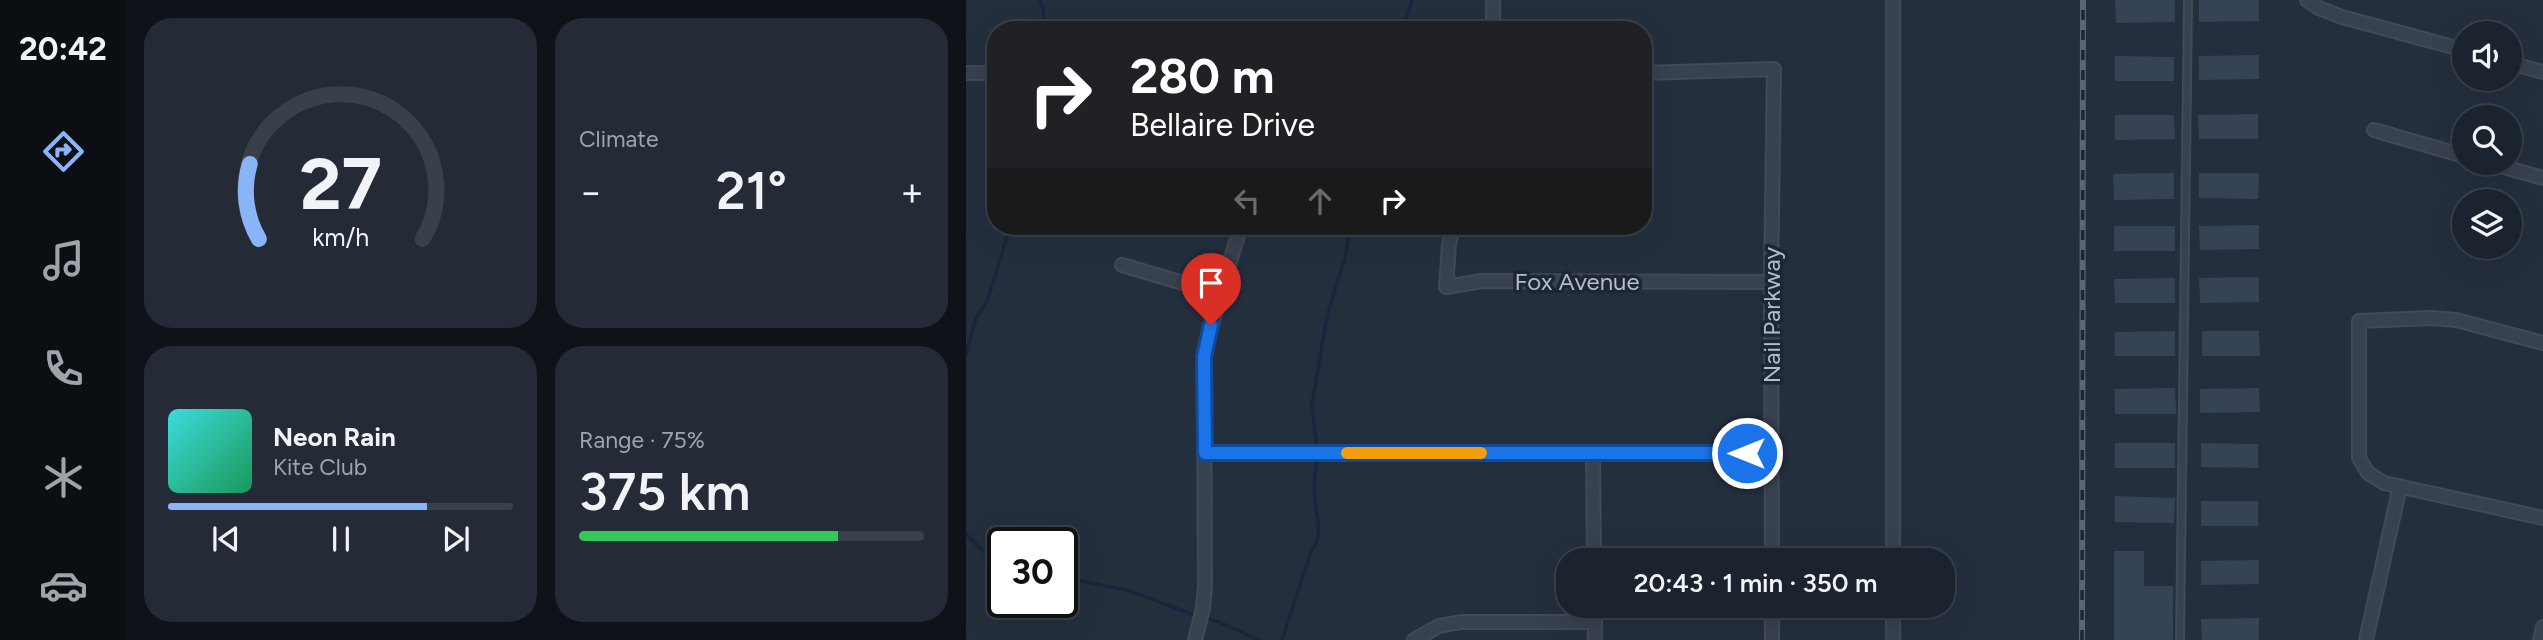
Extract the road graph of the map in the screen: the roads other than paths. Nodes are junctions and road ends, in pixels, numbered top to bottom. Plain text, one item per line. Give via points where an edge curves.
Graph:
1 (1493, 0) edge
2 (1893, 0) edge
3 (2188, 0) edge
4 (2308, 0) edge
5 (1493, 21) edge
6 (2452, 47) edge
7 (2522, 66) edge
8 (2543, 72) edge
9 (966, 73) edge
10 (987, 73) edge
11 (1652, 74) edge
12 (2374, 130) dead end
13 (2452, 153) edge
14 (2522, 172) edge
15 (2543, 178) edge
16 (1238, 235) edge
17 (1452, 235) edge
18 (1122, 265) dead end
19 (1771, 282) junction
20 (1220, 294) junction
21 (2543, 342) edge
22 (1593, 452) junction
23 (1205, 453) junction
24 (1772, 453) junction
25 (2400, 486) junction
26 (2543, 518) edge
27 (1594, 548) edge
28 (1772, 548) edge
29 (1893, 548) edge
30 (1595, 618) edge
31 (1772, 618) edge
32 (1893, 618) edge
33 (1595, 622) junction
34 (2543, 627) edge
35 (1195, 640) edge
36 (1414, 640) edge
37 (1595, 640) edge
38 (1772, 640) edge
39 (1893, 640) edge
40 (2180, 640) edge
41 (2366, 640) edge
42 (2540, 640) edge

1 - 5 street
2 - 29 street
3 - 40 lane
4 - 6 street via 2342,17
7 - 8 street
9 - 10 street
11 - 19 street, Nail Parkway via 1774,69
12 - 13 street
14 - 15 street
16 - 20 street
17 - 19 street, Fox Avenue via 1446,287 1482,281
18 - 20 street
19 - 24 street, Nail Parkway
20 - 23 street via 1204,357
21 - 25 street via 2456,320 2359,321 2359,458 2375,479
22 - 23 street
22 - 24 street
22 - 27 street
23 - 35 street via 1204,596
24 - 28 street, Nail Parkway
25 - 26 street
25 - 41 street
30 - 33 street
31 - 38 street
32 - 39 street
33 - 36 street via 1461,622 1439,626
33 - 37 street
34 - 42 street

